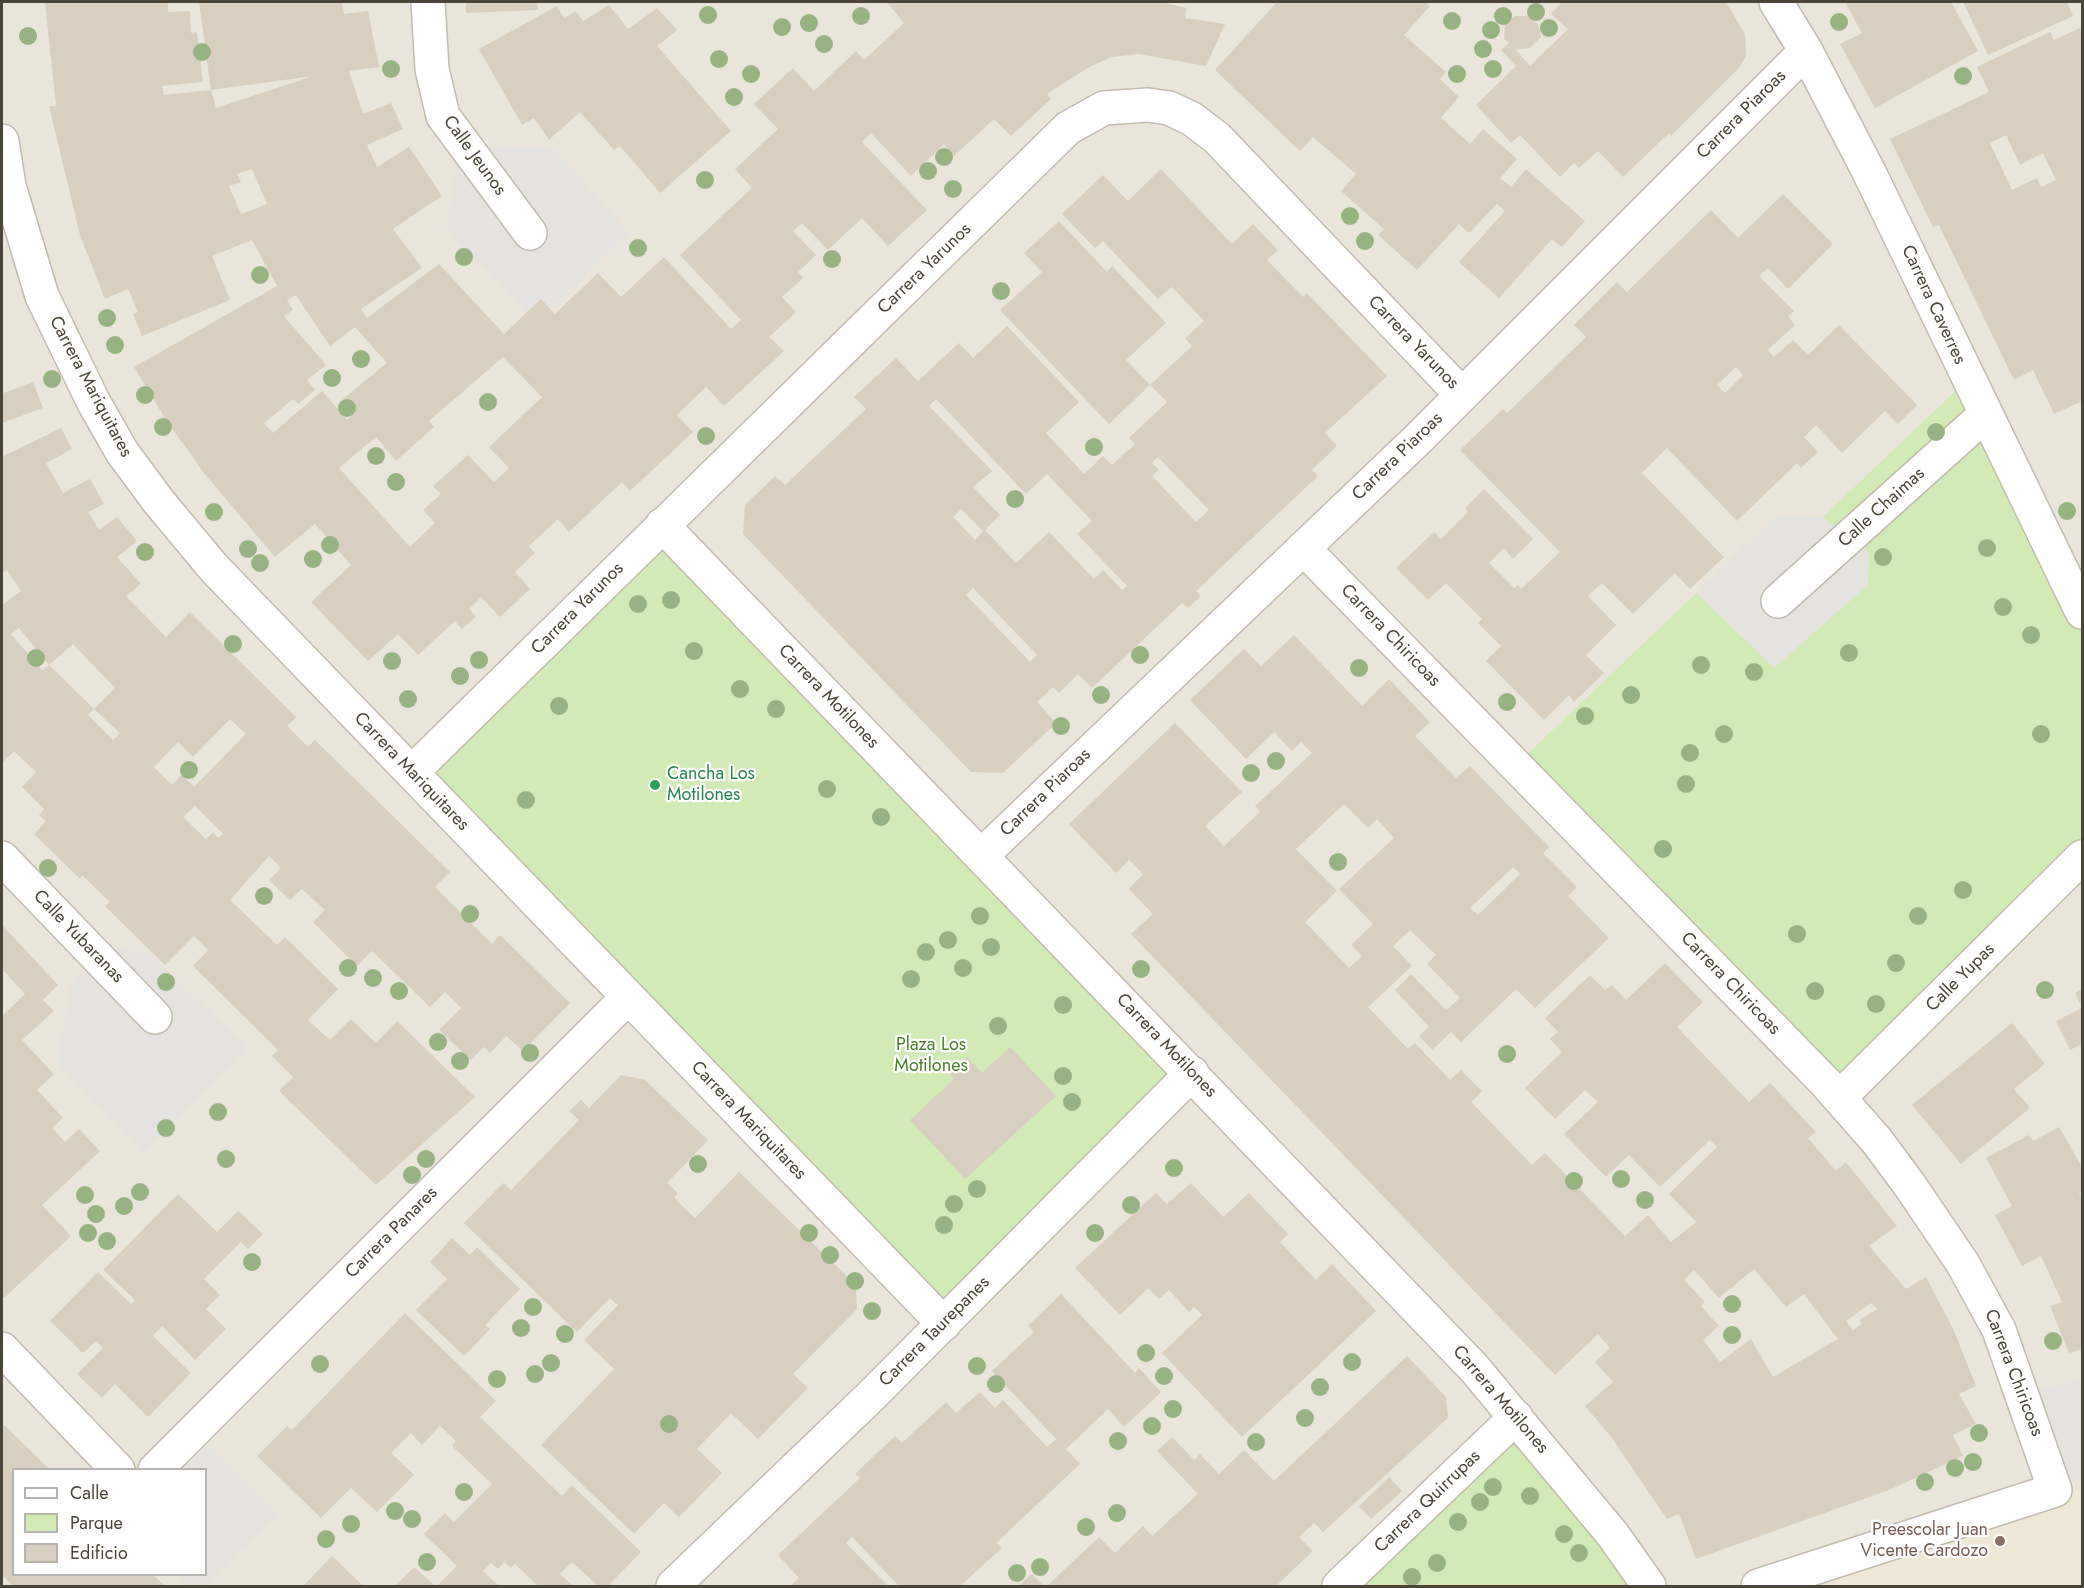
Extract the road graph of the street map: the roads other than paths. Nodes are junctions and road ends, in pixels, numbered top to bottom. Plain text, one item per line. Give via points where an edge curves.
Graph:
1 (428, 2) edge
2 (1776, 2) edge
3 (1806, 51) junction
4 (2, 141) edge
5 (530, 233) dead end
6 (13, 251) edge
7 (1462, 395) junction
8 (1986, 414) junction
9 (662, 525) junction
10 (1303, 548) junction
11 (1778, 601) dead end
12 (2082, 612) edge
13 (412, 772) junction
14 (981, 855) junction
15 (2082, 857) edge
16 (2, 858) edge
17 (628, 997) junction
18 (155, 1017) dead end
19 (1192, 1073) junction
20 (1839, 1098) junction
21 (944, 1323) junction
22 (2, 1349) edge
23 (1516, 1417) junction
24 (116, 1468) edge
25 (157, 1468) edge
26 (673, 1587) edge
27 (1339, 1587) edge
28 (1649, 1587) edge
29 (1758, 1587) edge

1 - 5 street, Calle Jeunos via 432,69 443,116
2 - 3 street, Carrera Caverres
3 - 7 street, Carrera Piaroas
3 - 8 street, Carrera Caverres
4 - 6 street, Carrera Mariquitares
6 - 13 street, Carrera Mariquitares via 42,296 122,452 159,502 214,568
7 - 9 street, Carrera Yarunos via 1217,138 1192,119 1168,108 1104,108 1068,128
7 - 10 street, Carrera Piaroas
8 - 11 street, Calle Chaimas
8 - 12 street, Carrera Caverres
9 - 13 street, Carrera Yarunos
9 - 14 street, Carrera Motilones
10 - 14 street, Carrera Piaroas
10 - 20 street, Carrera Chiricoas
13 - 17 street, Carrera Mariquitares
14 - 19 street, Carrera Motilones
15 - 20 street, Calle Yupas
16 - 18 street, Calle Yubaranas
17 - 21 street, Carrera Mariquitares
17 - 25 street, Carrera Panares
19 - 21 street, Carrera Taurepanes
19 - 23 street, Carrera Motilones via 1474,1368
20 - 29 street, Carrera Chiricoas via 1911,1187 1982,1296 2015,1370 2055,1490
21 - 26 street, Carrera Taurepanes
22 - 24 street
23 - 27 street, Carrera Quirrupas
23 - 28 street, Carrera Motilones via 1613,1535

